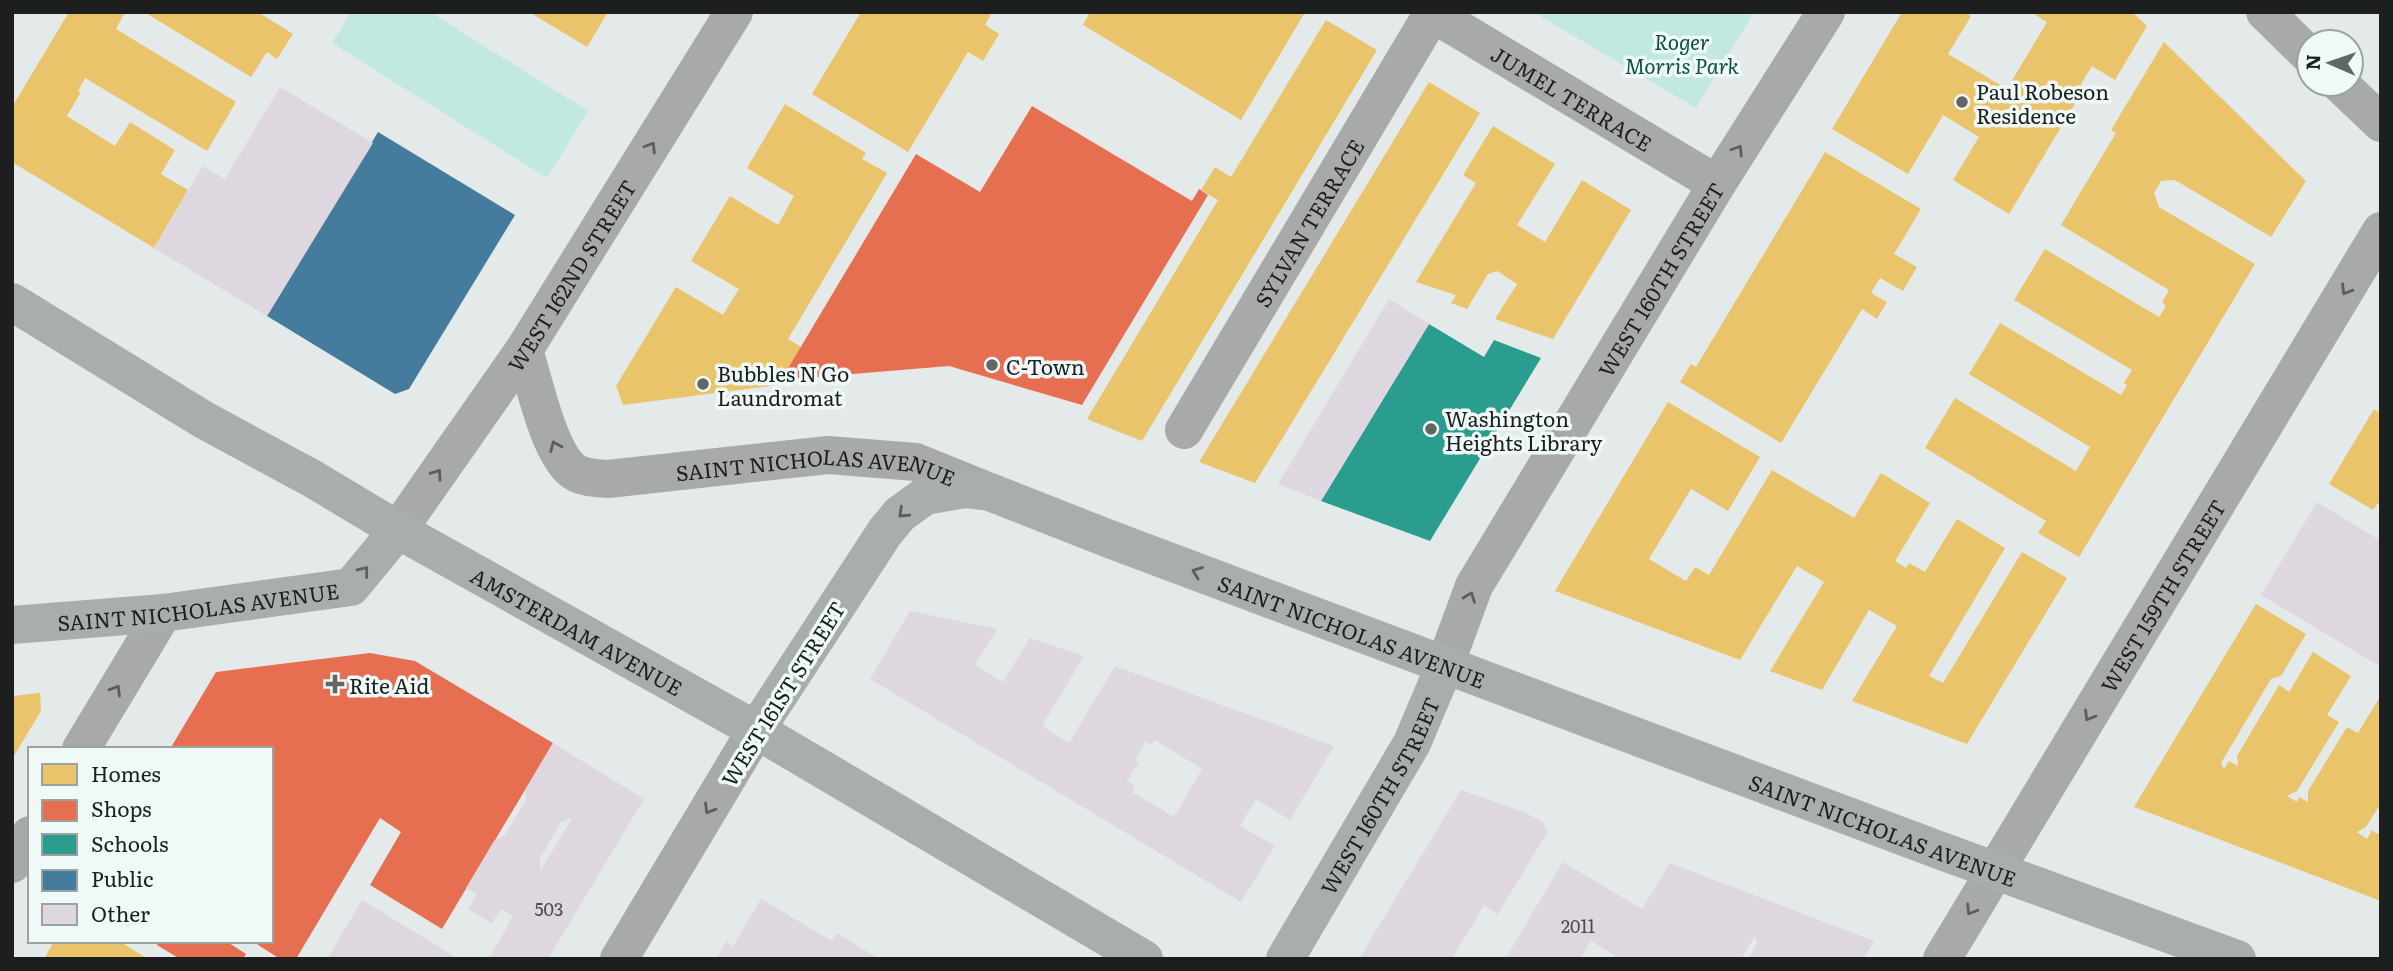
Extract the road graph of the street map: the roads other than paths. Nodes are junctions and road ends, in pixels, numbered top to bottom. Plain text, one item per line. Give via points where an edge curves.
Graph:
1 (734, 12) edge
2 (1825, 12) edge
3 (2264, 12) edge
4 (1431, 13) edge
5 (2295, 42) edge
6 (2355, 98) edge
7 (2381, 123) edge
8 (1717, 184) junction
9 (2381, 232) edge
10 (12, 302) edge
11 (524, 350) junction
12 (1184, 430) dead end
13 (990, 492) junction
14 (398, 530) junction
15 (163, 613) junction
16 (12, 625) edge
17 (1444, 665) junction
18 (756, 730) junction
19 (82, 747) edge
20 (28, 838) edge
21 (12, 864) edge
22 (1996, 871) junction
23 (619, 959) edge
24 (1144, 959) edge
25 (1285, 959) edge
26 (1942, 959) edge
27 (2237, 959) edge

11 -> 1 street, WEST 162ND STREET
8 -> 2 street, WEST 160TH STREET
3 - 5 street
4 - 8 street, JUMEL TERRACE
4 - 12 street, SYLVAN TERRACE
6 - 7 street
17 -> 8 street, WEST 160TH STREET via 1474,586
9 -> 22 street, WEST 159TH STREET
10 - 14 main road, AMSTERDAM AVENUE via 204,420
13 -> 11 street, SAINT NICHOLAS AVENUE via 916,463 828,455 591,478 574,472 560,457
14 -> 11 street, WEST 162ND STREET
17 -> 13 main road, SAINT NICHOLAS AVENUE
13 -> 18 main road, WEST 161ST STREET via 965,489 935,494 900,514
15 -> 14 main road, SAINT NICHOLAS AVENUE via 351,587
14 - 18 main road, AMSTERDAM AVENUE
15 - 16 main road, SAINT NICHOLAS AVENUE
19 -> 15 street
17 - 22 main road, SAINT NICHOLAS AVENUE
17 - 25 main road, WEST 160TH STREET via 1412,743
18 -> 23 street, WEST 161ST STREET
18 - 24 main road, AMSTERDAM AVENUE
20 - 21 street
22 -> 26 street, WEST 159TH STREET
22 - 27 main road, SAINT NICHOLAS AVENUE

